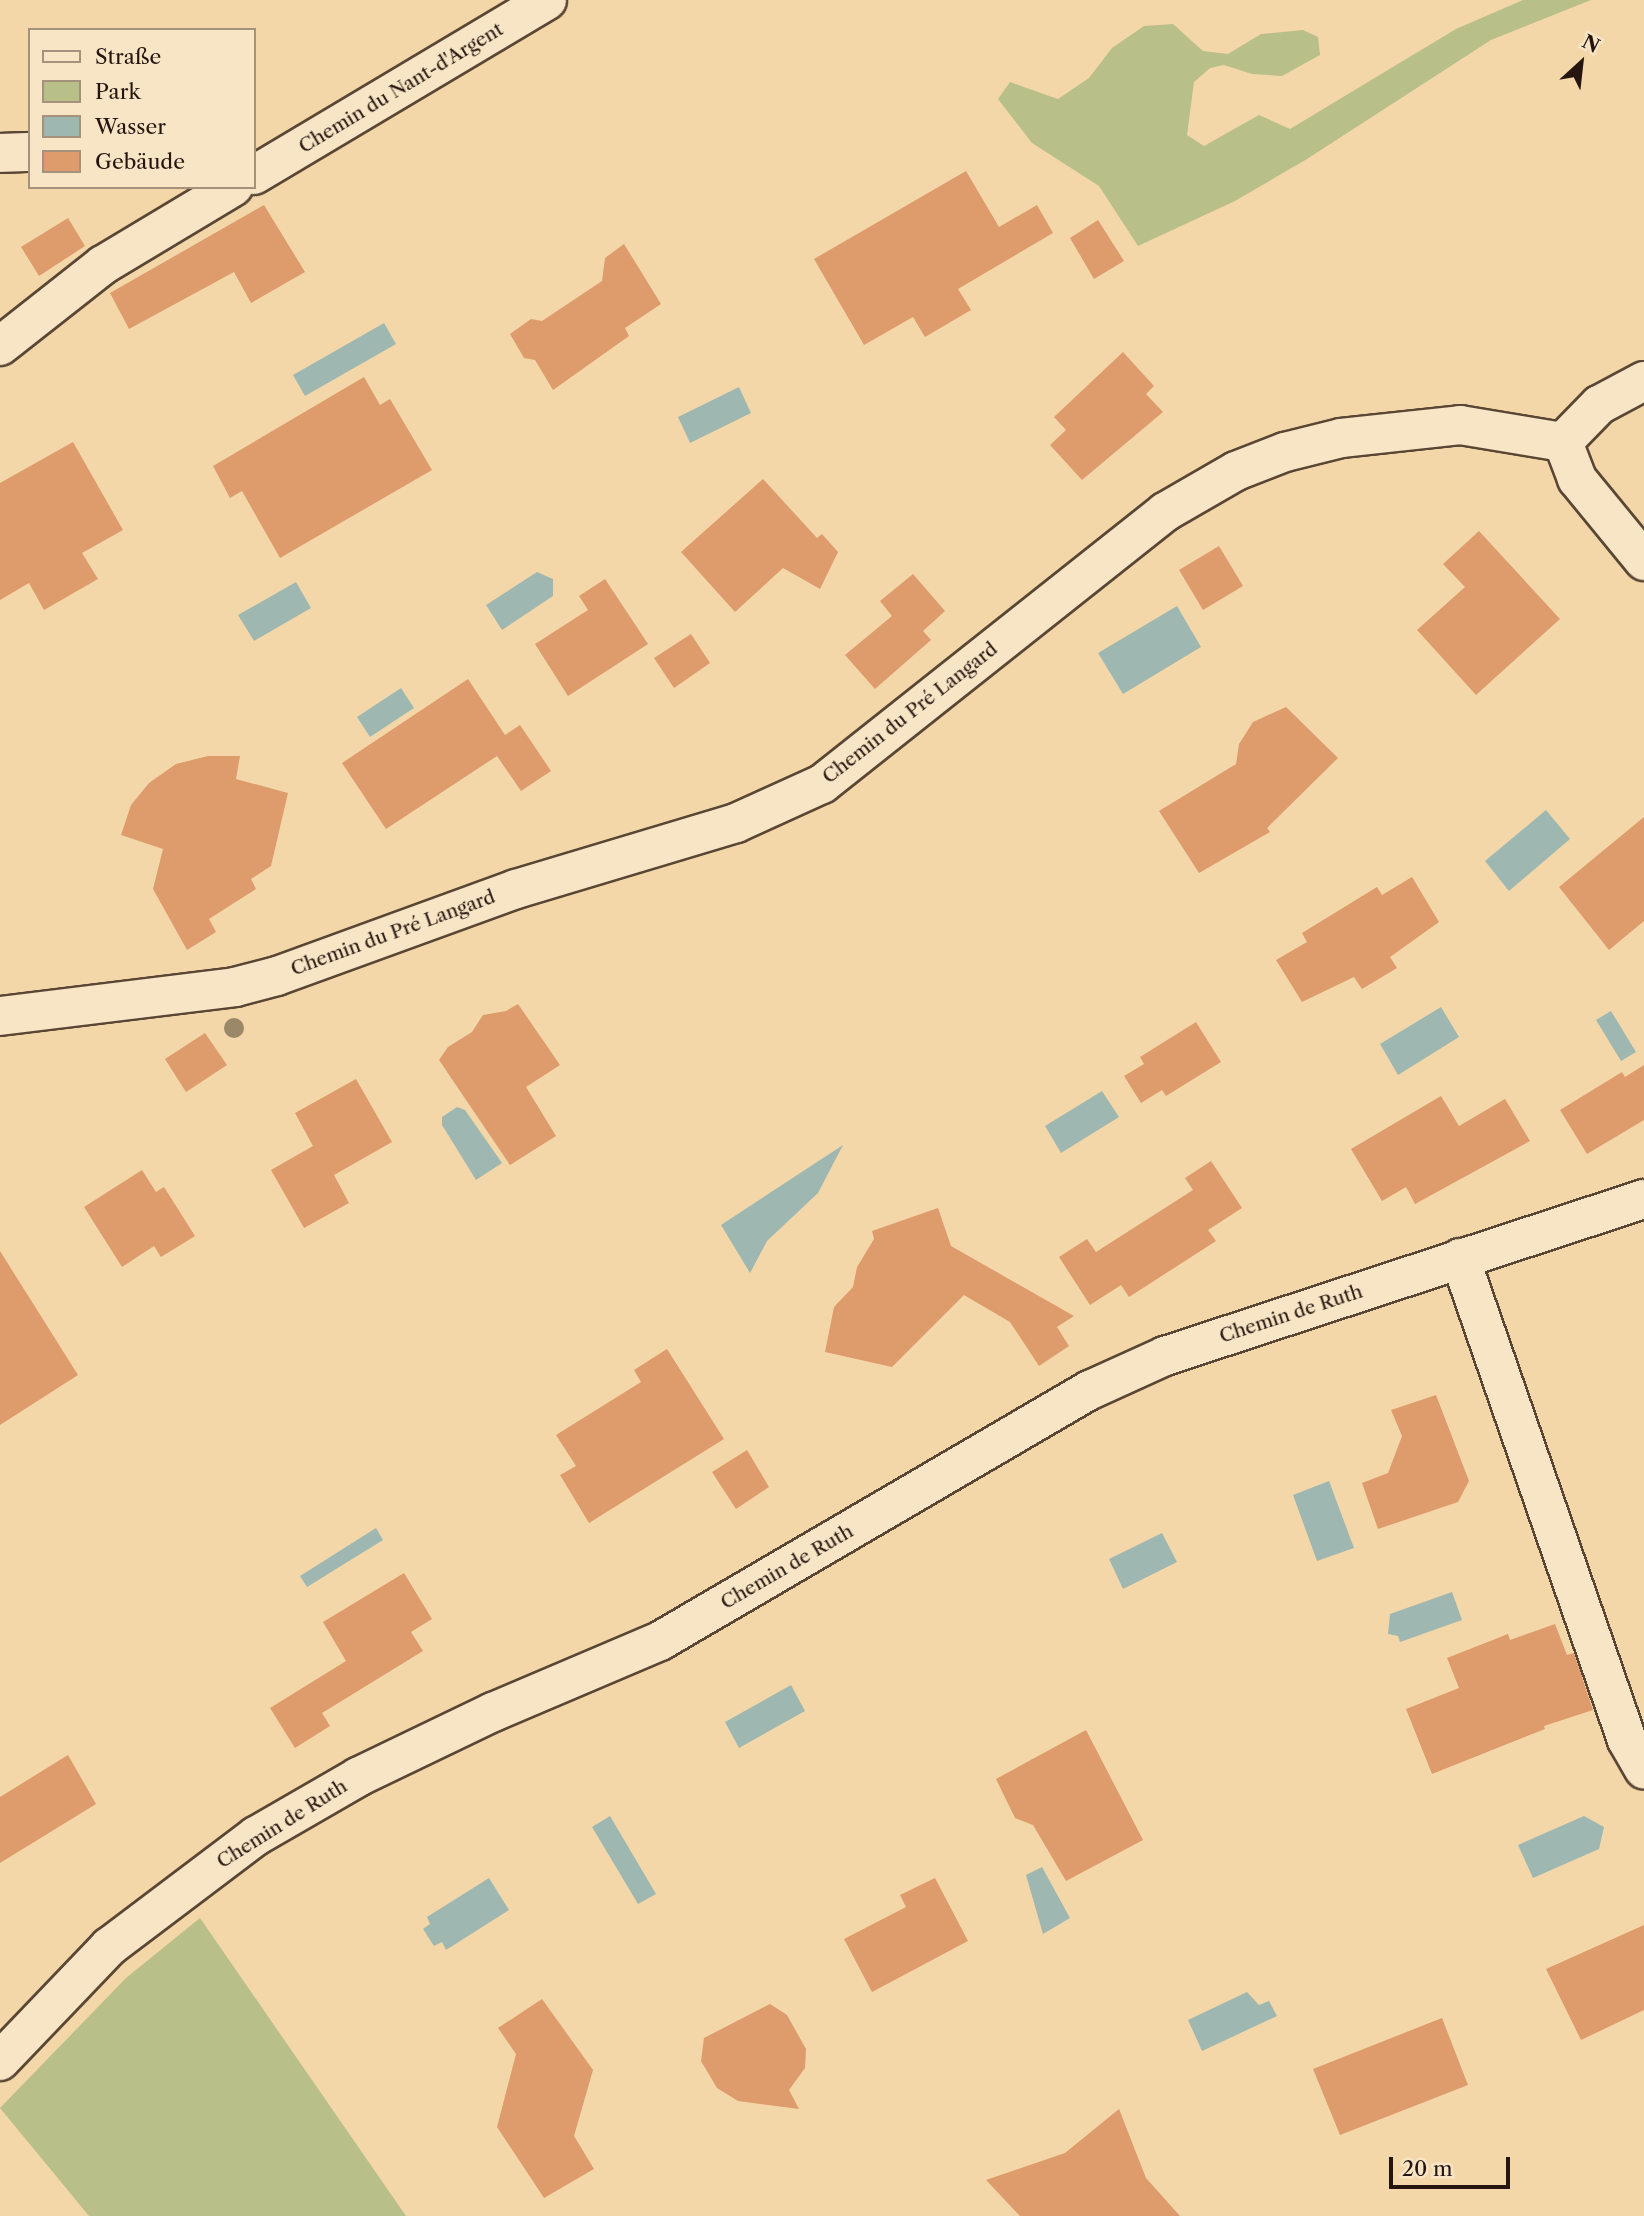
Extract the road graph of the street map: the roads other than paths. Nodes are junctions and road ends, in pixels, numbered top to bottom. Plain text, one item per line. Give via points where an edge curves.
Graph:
1 (547, 0) edge
2 (28, 152) edge
3 (0, 153) edge
4 (256, 174) edge
5 (210, 193) edge
6 (0, 345) edge
7 (1644, 381) edge
8 (1563, 442) junction
9 (1644, 561) edge
10 (0, 1016) edge
11 (1644, 1199) edge
12 (1460, 1258) junction
13 (1644, 1769) edge
14 (0, 2061) edge

1 - 4 street, Chemin du Nant-d'Argent
2 - 3 street
5 - 6 street via 103,265
7 - 8 street via 1599,405
8 - 9 street via 1577,479
8 - 10 street, Chemin du Pré Langard via 1460,425 1340,438 1273,457 1236,471 1165,512 822,784 736,822 516,889 267,979
11 - 12 street, Chemin de Ruth
12 - 13 street via 1627,1740
12 - 14 street, Chemin de Ruth via 1166,1356 1090,1390 660,1641 493,1712 358,1777 257,1836 176,1893 109,1947

